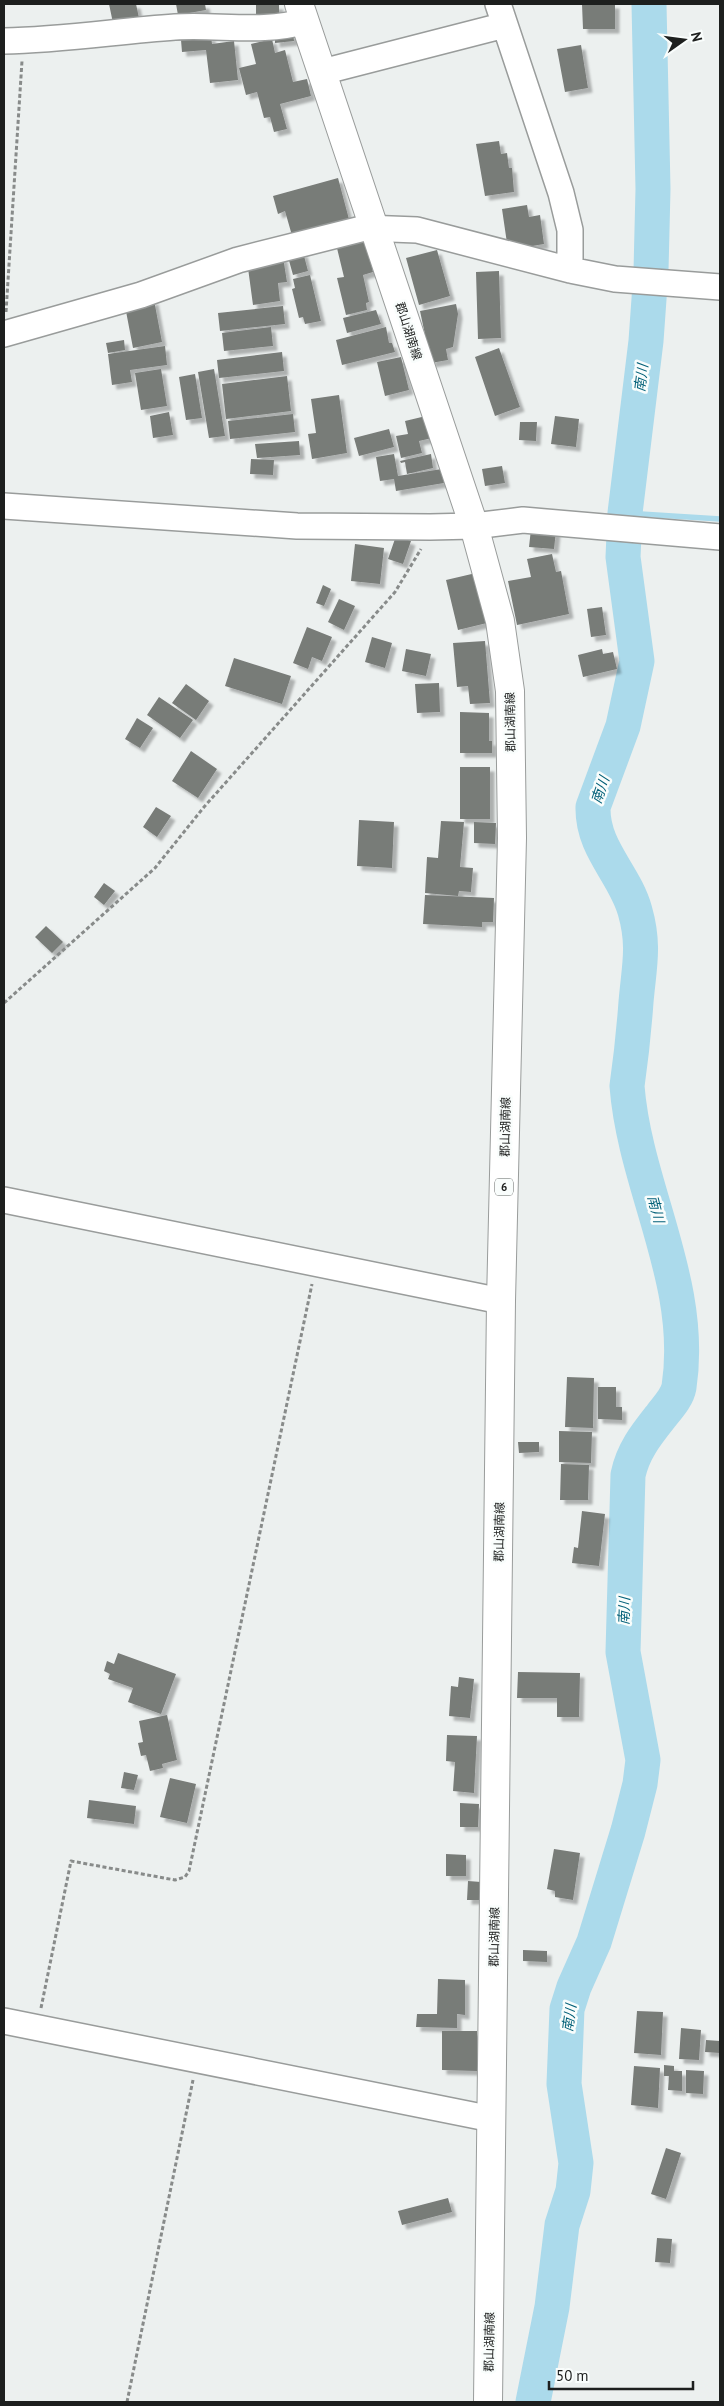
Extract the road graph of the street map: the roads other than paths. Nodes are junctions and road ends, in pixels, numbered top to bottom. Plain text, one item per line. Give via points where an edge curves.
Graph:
1 (302, 13) edge
2 (502, 14) edge
3 (13, 41) edge
4 (322, 72) junction
5 (376, 230) junction
6 (570, 270) junction
7 (720, 287) edge
8 (6, 333) edge
9 (4, 506) edge
10 (474, 526) junction
11 (720, 537) edge
12 (4, 1200) edge
13 (501, 1301) junction
14 (4, 2021) edge
15 (492, 2119) junction
16 (488, 2402) edge

1 - 3 street via 262,27 177,27 57,40
1 - 4 main road, 郡山湖南線 / 6
2 - 4 street
2 - 6 street via 561,193 570,230
4 - 5 main road, 郡山湖南線 / 6
5 - 6 street via 418,230
5 - 8 street via 357,229 238,260 141,295
5 - 10 main road, 郡山湖南線 / 6
6 - 7 street via 635,282
9 - 10 street via 297,526
10 - 11 street via 522,520
10 - 13 main road, 郡山湖南線 / 6 via 500,622 510,691 512,838
12 - 13 street
13 - 15 main road, 郡山湖南線 / 6
14 - 15 street
15 - 16 main road, 郡山湖南線 / 6

